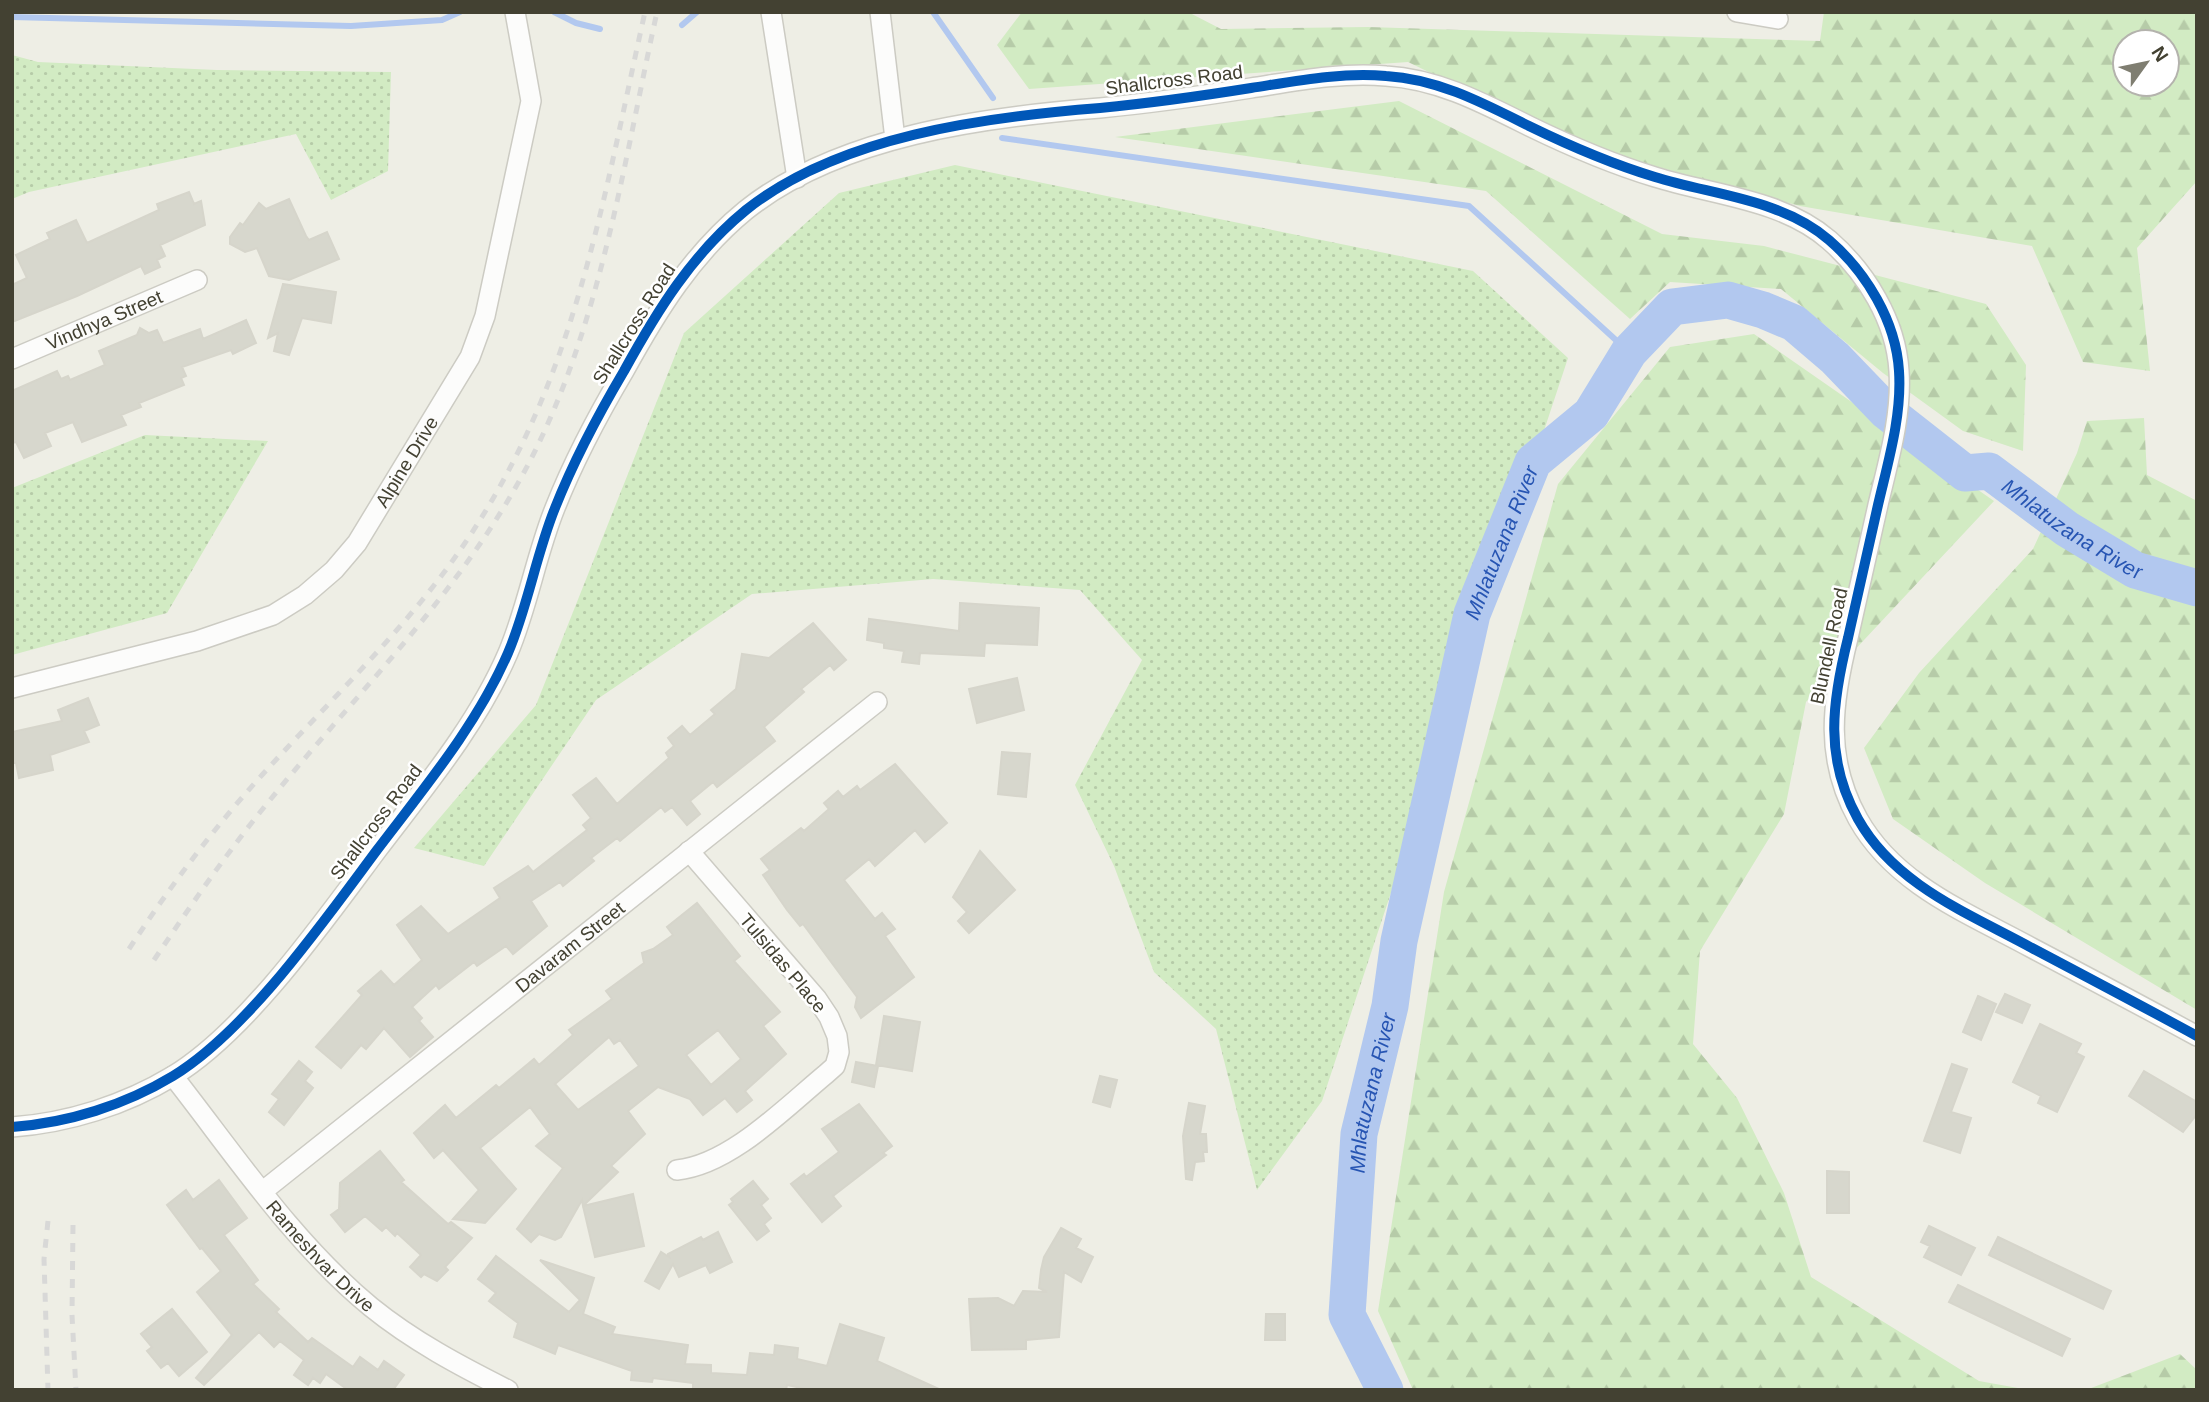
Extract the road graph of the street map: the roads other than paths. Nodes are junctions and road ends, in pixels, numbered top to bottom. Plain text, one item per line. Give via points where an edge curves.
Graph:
1 (515, 12) edge
2 (771, 12) edge
3 (880, 12) edge
4 (1737, 12) edge
5 (1778, 19) dead end
6 (895, 139) junction
7 (797, 178) junction
8 (197, 280) dead end
9 (1871, 287) joint
10 (12, 359) edge
11 (12, 688) edge
12 (877, 702) dead end
13 (689, 851) junction
14 (2197, 1035) edge
15 (173, 1076) junction
16 (12, 1127) edge
17 (677, 1170) dead end
18 (263, 1192) junction
19 (508, 1390) edge

1 - 11 street, Alpine Drive via 531,101 485,316 465,366 357,543 305,595 273,615 197,641
2 - 7 street
3 - 6 street
4 - 5 street
6 - 7 street, Shallcross Road via 837,158
6 - 9 street, Shallcross Road via 1046,112 1133,105 1324,77 1379,75 1422,80 1478,100 1596,157 1656,178 1756,203 1809,225 1826,237
7 - 15 street, Shallcross Road via 723,230 662,304 591,429 557,503 505,661 475,715 352,884 258,1001
8 - 10 street, Vindhya Street
9 - 14 street, Blundell Road via 1889,326 1899,372 1896,422 1834,699 1834,742 1849,802 1884,856 1923,890
12 - 13 street, Davaram Street
13 - 17 street, Tulsidas Place via 817,999 837,1036 839,1052 835,1066 745,1140 698,1168
13 - 18 street, Davaram Street
15 - 16 street, Shallcross Road via 90,1113
15 - 18 street, Rameshvar Drive
18 - 19 street, Rameshvar Drive via 302,1239 371,1307 452,1361

